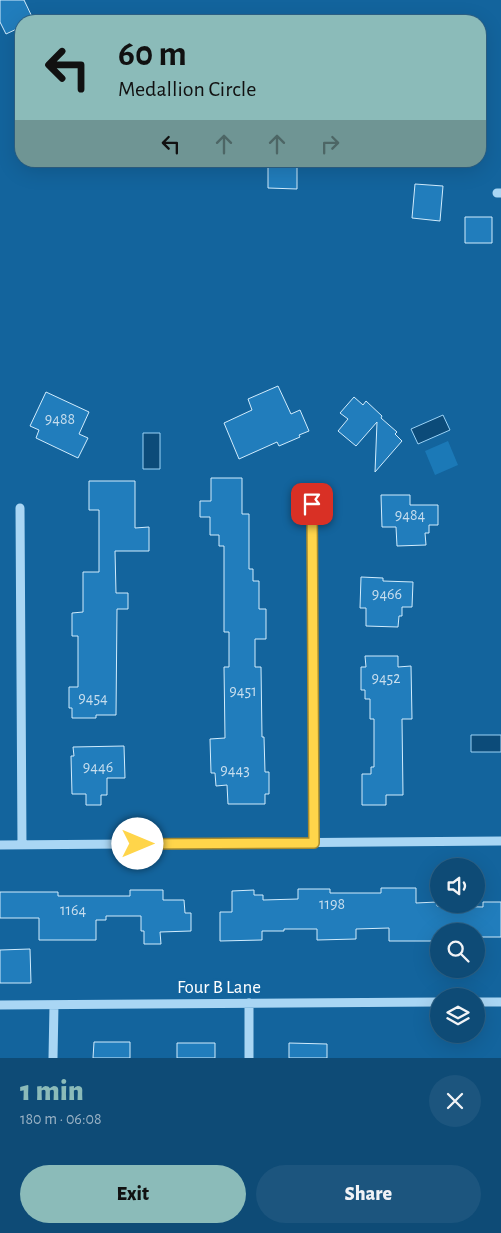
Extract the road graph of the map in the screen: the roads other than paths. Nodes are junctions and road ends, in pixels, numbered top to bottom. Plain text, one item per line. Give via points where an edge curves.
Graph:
1 (312, 504) dead end
2 (20, 508) dead end
3 (501, 842) edge
4 (314, 843) junction
5 (0, 845) edge
6 (22, 845) junction
7 (430, 1002) edge
8 (485, 1002) edge
9 (501, 1002) edge
10 (249, 1003) junction
11 (0, 1005) edge
12 (54, 1005) junction
13 (53, 1058) edge
14 (248, 1058) edge

1 - 4 street
2 - 6 street
3 - 4 street
4 - 6 street
5 - 6 street
7 - 10 street, Four B Lane
8 - 9 street
10 - 12 street, Four B Lane
10 - 14 street
11 - 12 street, Four B Lane
12 - 13 street

